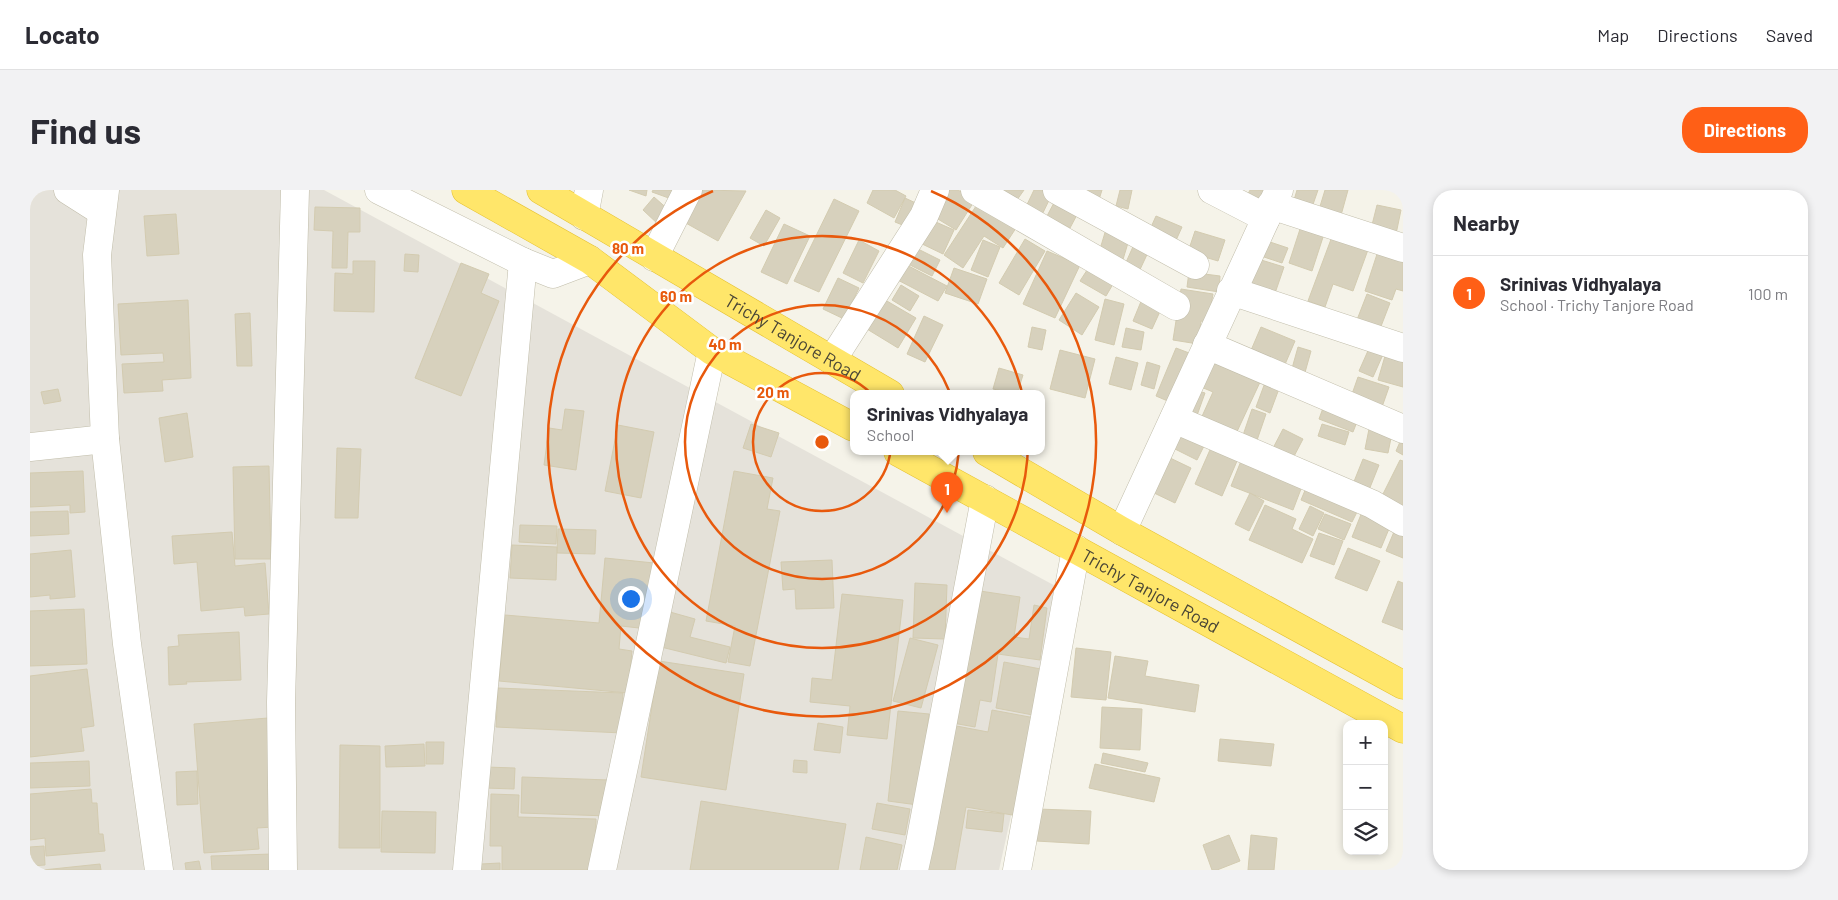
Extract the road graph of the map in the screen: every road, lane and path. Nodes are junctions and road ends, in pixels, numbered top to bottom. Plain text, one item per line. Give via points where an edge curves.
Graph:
1 (68, 190) edge
2 (296, 190) edge
3 (379, 190) edge
4 (466, 190) edge
5 (541, 190) edge
6 (589, 190) edge
7 (688, 190) edge
8 (935, 190) edge
9 (975, 190) edge
10 (1057, 190) edge
11 (1212, 190) edge
12 (103, 200) edge
13 (1272, 204) edge
14 (584, 216) junction
15 (1403, 248) edge
16 (654, 257) junction
17 (590, 260) junction
18 (522, 262) junction
19 (1195, 265) dead end
20 (1231, 291) junction
21 (1176, 306) dead end
22 (1207, 345) junction
23 (1403, 348) edge
24 (712, 351) junction
25 (832, 360) junction
26 (883, 390) edge
27 (1174, 419) junction
28 (850, 426) edge
29 (1403, 429) edge
30 (104, 439) junction
31 (30, 447) edge
32 (904, 455) edge
33 (992, 455) edge
34 (985, 499) junction
35 (1403, 522) edge
36 (1122, 531) junction
37 (1076, 549) junction
38 (1403, 685) edge
39 (1403, 729) edge
40 (159, 870) edge
41 (284, 870) edge
42 (467, 870) edge
43 (602, 870) edge
44 (914, 870) edge
45 (1017, 870) edge

1 - 12 street
2 - 41 street via 281,702
3 - 18 street
4 - 17 highway
5 - 14 highway, Trichy Tanjore Road
6 - 14 street
7 - 16 street
8 - 25 street via 924,216
9 - 21 street
10 - 19 street
11 - 13 street
12 - 30 street via 97,256
13 - 15 street
13 - 20 street
14 - 16 highway, Trichy Tanjore Road
16 - 25 highway, Trichy Tanjore Road
17 - 18 street via 553,274
17 - 24 highway
18 - 42 street
20 - 22 street
20 - 23 street
22 - 27 street
22 - 29 street
24 - 28 highway
24 - 43 street
25 - 26 highway, Trichy Tanjore Road
27 - 35 street via 1372,504
27 - 36 street
30 - 31 street
30 - 40 street via 127,644
32 - 34 highway, Trichy Tanjore Road
33 - 36 highway
34 - 37 highway, Trichy Tanjore Road
34 - 44 street
36 - 38 highway
37 - 39 highway, Trichy Tanjore Road
37 - 45 street

